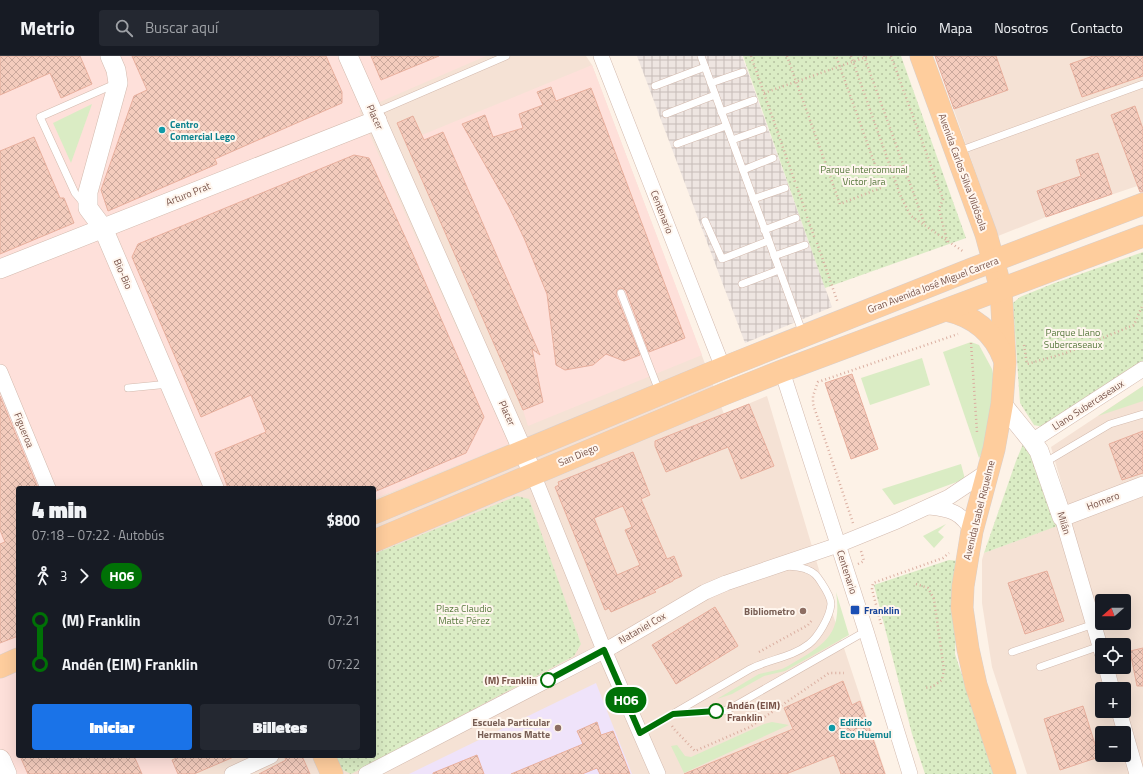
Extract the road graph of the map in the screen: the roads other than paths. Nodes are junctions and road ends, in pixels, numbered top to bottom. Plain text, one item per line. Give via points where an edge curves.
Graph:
1 (110, 56) edge
2 (348, 56) edge
3 (506, 56) edge
4 (601, 56) edge
5 (701, 56) edge
6 (921, 56) edge
7 (705, 67) junction
8 (743, 72) dead end
9 (118, 83) junction
10 (711, 84) junction
11 (1143, 84) edge
12 (655, 86) dead end
13 (715, 96) junction
14 (754, 100) dead end
15 (721, 112) junction
16 (666, 114) dead end
17 (375, 116) junction
18 (726, 126) junction
19 (763, 129) dead end
20 (732, 140) junction
21 (677, 144) dead end
22 (956, 152) junction
23 (773, 158) dead end
24 (743, 170) junction
25 (785, 188) dead end
26 (754, 200) junction
27 (1143, 204) edge
28 (88, 208) junction
29 (796, 218) dead end
30 (705, 221) dead end
31 (103, 228) junction
32 (764, 230) junction
33 (1143, 236) edge
34 (768, 241) junction
35 (805, 245) dead end
36 (774, 256) junction
37 (994, 261) junction
38 (0, 269) edge
39 (779, 270) junction
40 (742, 284) dead end
41 (1001, 290) junction
42 (621, 293) dead end
43 (946, 310) junction
44 (804, 336) junction
45 (1005, 362) junction
46 (724, 368) junction
47 (1143, 369) edge
48 (782, 371) junction
49 (0, 372) edge
50 (170, 384) junction
51 (128, 388) dead end
52 (661, 394) junction
53 (1002, 404) junction
54 (1143, 414) edge
55 (1032, 441) junction
56 (523, 451) junction
57 (1044, 463) junction
58 (988, 471) junction
59 (533, 474) junction
60 (47, 486) edge
61 (213, 486) edge
62 (1143, 486) edge
63 (929, 507) junction
64 (376, 512) edge
65 (1062, 517) junction
66 (972, 531) junction
67 (376, 540) edge
68 (838, 545) junction
69 (781, 565) junction
70 (1094, 624) junction
71 (866, 631) junction
72 (1098, 638) edge
73 (604, 650) junction
74 (1095, 651) edge
75 (1012, 652) dead end
76 (16, 660) edge
77 (0, 667) edge
78 (1040, 667) dead end
79 (673, 714) junction
80 (1121, 718) edge
81 (640, 733) junction
82 (267, 758) edge
83 (325, 758) edge
84 (0, 760) edge
85 (6, 774) edge
86 (232, 774) edge
87 (332, 774) edge
88 (366, 774) edge
89 (658, 774) edge
90 (910, 774) edge
91 (1005, 774) edge
92 (1137, 774) edge

1 - 9 street
2 - 17 street, Placer
3 - 17 lane
4 - 46 street, Centenario
5 - 7 lane
6 - 22 main road, Avenida Carlos Silva Vildósola
7 - 10 lane
7 - 12 lane
8 - 10 lane
9 - 28 street via 88,192
9 - 28 lane via 40,117 75,194
10 - 13 lane
11 - 22 lane
13 - 15 lane
13 - 16 lane
14 - 15 lane
15 - 18 lane
17 - 31 street, Arturo Prat
17 - 56 street, Placer
18 - 20 lane
18 - 21 lane
19 - 20 lane
20 - 24 lane
22 - 37 main road, Avenida Carlos Silva Vildósola
23 - 24 lane
24 - 26 lane
25 - 26 lane
26 - 32 lane
27 - 37 main road, Gran Avenida José Miguel Carrera
28 - 31 street, Bio-Bio
29 - 32 lane
30 - 34 lane via 722,258
31 - 38 street, Arturo Prat
31 - 50 street, Bio-Bio
32 - 34 lane
33 - 41 main road
34 - 36 lane
35 - 36 lane
36 - 39 lane
37 - 41 main road, Avenida Carlos Silva Vildósola
37 - 44 main road, Gran Avenida José Miguel Carrera
39 - 40 lane
39 - 44 lane
41 - 43 main road
41 - 45 main road, Avenida Isabel Riquelme
42 - 52 lane
43 - 45 main road via 968,317 981,326 996,341
43 - 48 main road
44 - 46 main road, Gran Avenida José Miguel Carrera
45 - 53 main road, Avenida Isabel Riquelme
46 - 52 main road
47 - 55 street, Llano Subercaseaux
48 - 59 main road, San Diego
48 - 68 street, Centenario
49 - 60 street, Figueroa
50 - 51 lane
50 - 61 street, Bio-Bio
52 - 56 main road
53 - 55 street, Milán
53 - 58 main road, Avenida Isabel Riquelme
54 - 57 lane via 1110,424
55 - 57 street, Milán
56 - 59 street, Placer
56 - 64 main road
57 - 65 street, Milán
58 - 63 street, Nataniel Cox
58 - 66 main road, Avenida Isabel Riquelme
59 - 67 main road, San Diego
59 - 73 street, Placer
62 - 65 street, Homero
63 - 66 street via 953,511
63 - 68 street, Nataniel Cox
65 - 70 street, Milán
66 - 91 main road, Avenida Isabel Riquelme via 963,586 964,626 976,685
68 - 69 street, Nataniel Cox
68 - 71 street, Centenario
69 - 73 street, Nataniel Cox via 705,592
69 - 79 lane via 809,570 818,577 826,589 831,604 819,633 800,650 754,667
70 - 72 street, Milán
70 - 75 lane
71 - 79 lane via 731,708 724,711
71 - 90 street, Centenario
73 - 81 street, Placer
73 - 88 street, Nataniel Cox
74 - 78 lane
76 - 77 main road
79 - 81 lane
80 - 92 street
81 - 89 street, Placer
82 - 86 street
83 - 87 main road
84 - 85 main road

